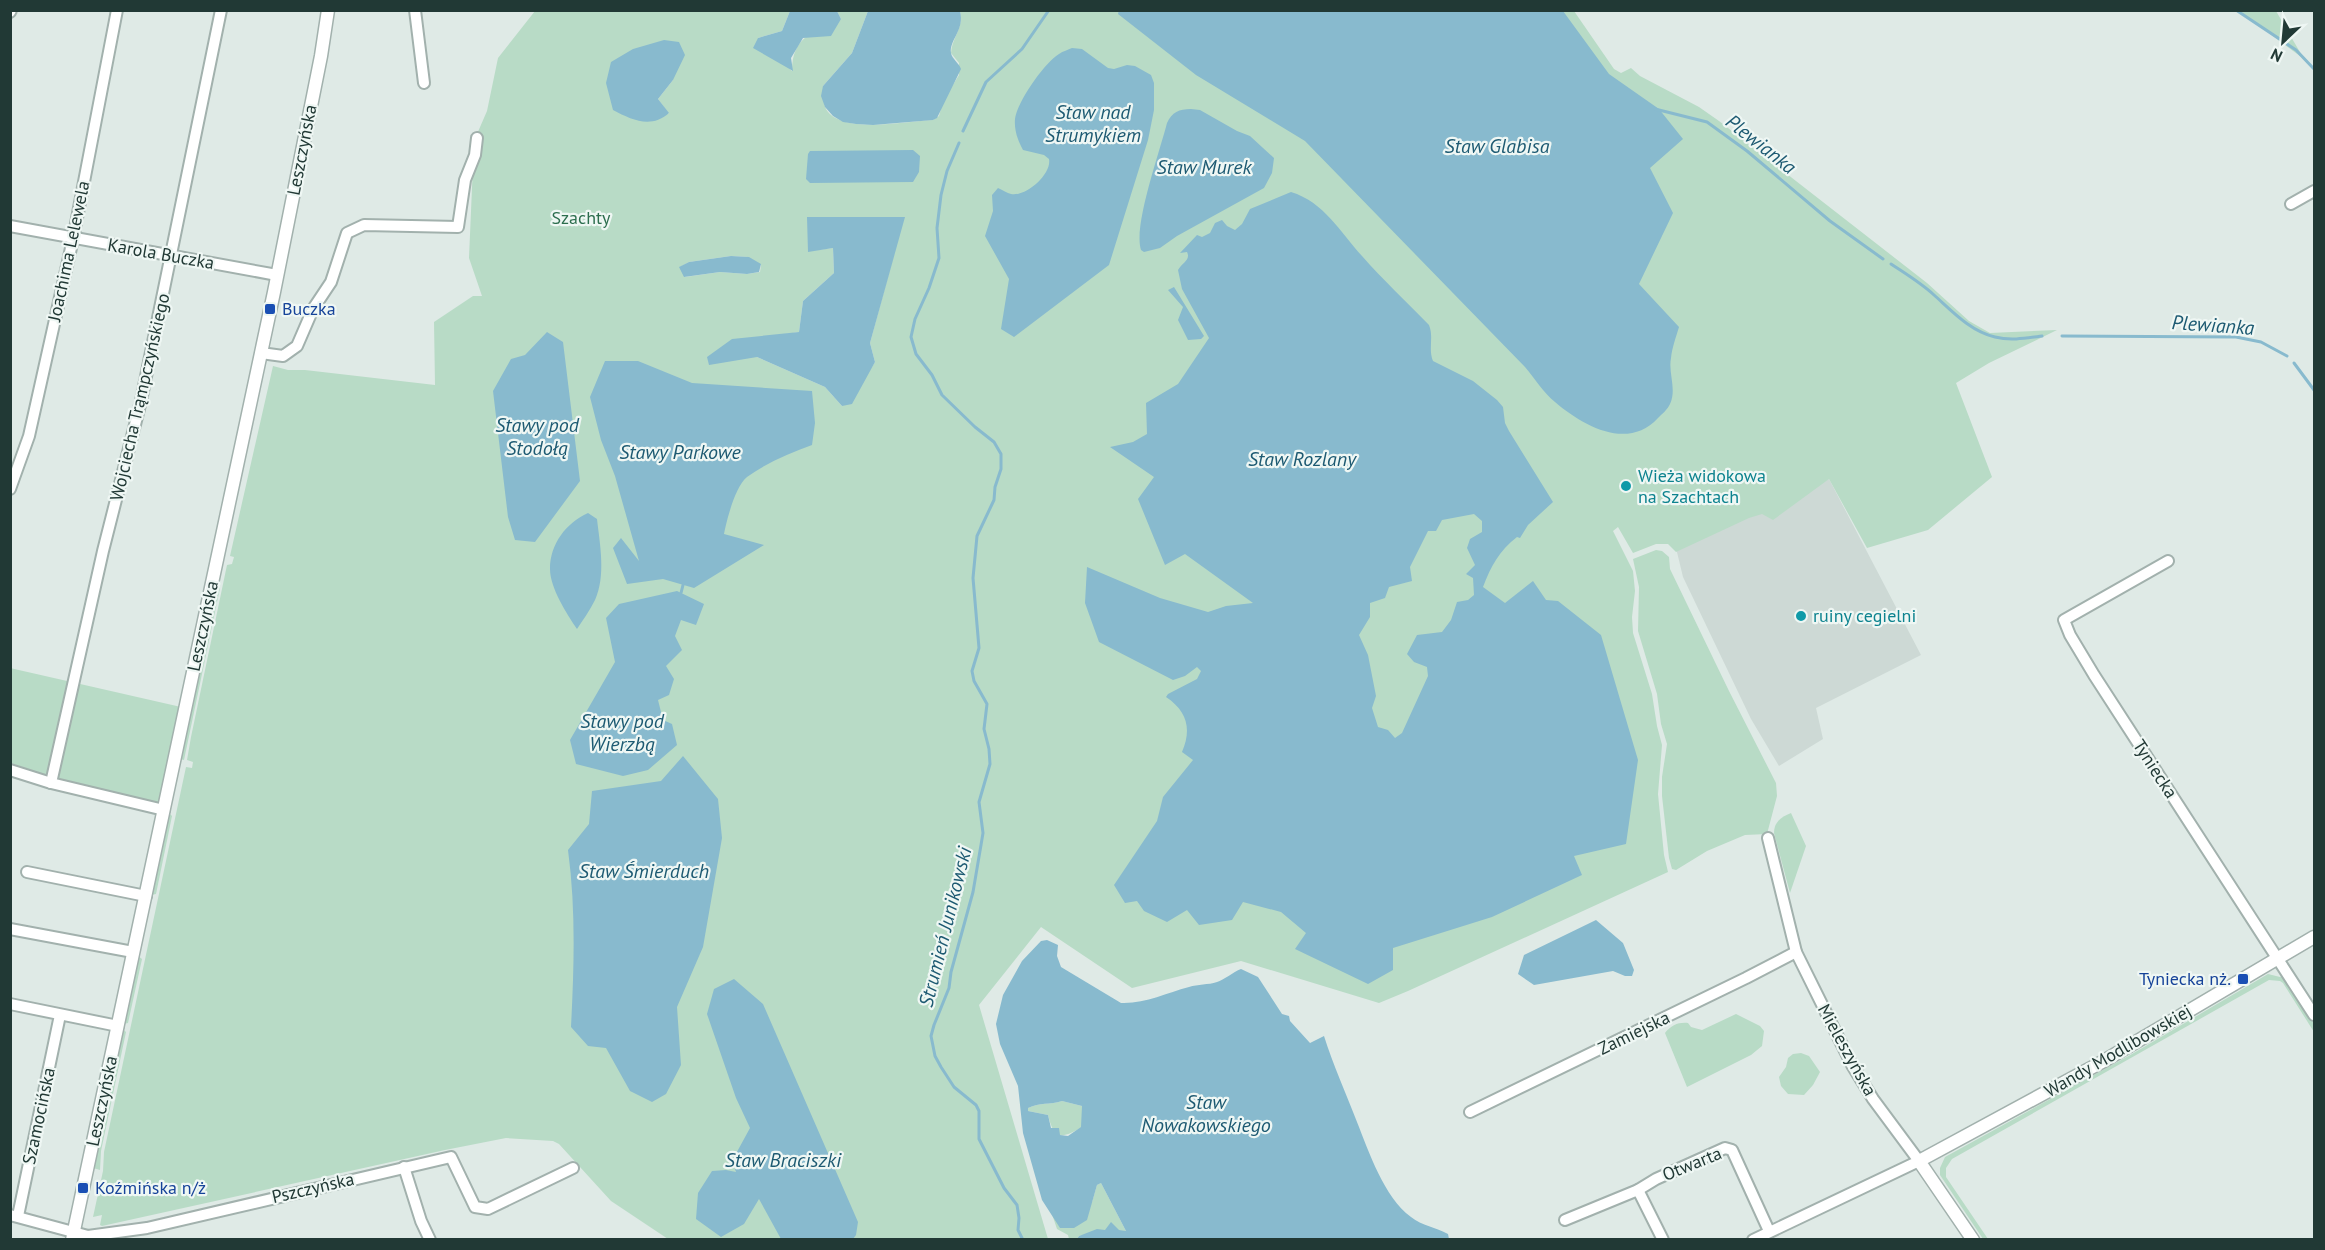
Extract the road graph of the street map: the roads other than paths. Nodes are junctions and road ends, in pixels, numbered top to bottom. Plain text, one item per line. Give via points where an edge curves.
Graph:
1 (117, 10) edge
2 (221, 10) edge
3 (328, 10) edge
4 (415, 10) edge
5 (424, 83) dead end
6 (477, 138) dead end
7 (2314, 191) edge
8 (2291, 204) dead end
9 (10, 226) edge
10 (73, 239) junction
11 (172, 257) junction
12 (277, 275) junction
13 (261, 353) junction
14 (10, 489) edge
15 (2168, 561) dead end
16 (10, 770) edge
17 (51, 783) junction
18 (164, 810) junction
19 (1768, 838) dead end
20 (27, 872) dead end
21 (146, 896) junction
22 (10, 928) edge
23 (2314, 937) edge
24 (1796, 951) junction
25 (133, 952) junction
26 (2278, 959) junction
27 (10, 1004) edge
28 (60, 1015) junction
29 (2314, 1015) edge
30 (118, 1026) junction
31 (1470, 1112) dead end
32 (1919, 1161) junction
33 (404, 1167) junction
34 (573, 1168) dead end
35 (1638, 1190) junction
36 (14, 1216) edge
37 (1565, 1220) dead end
38 (147, 1228) junction
39 (1769, 1231) junction
40 (73, 1236) edge
41 (145, 1239) edge
42 (430, 1239) edge
43 (1663, 1239) edge
44 (1753, 1239) edge
45 (1973, 1239) edge

1 - 10 street, Joachima Lelewela
2 - 11 street, Wojciecha Trąmpczyńskiego
3 - 12 street, Leszczyńska
4 - 5 street
6 - 13 street via 458,227 364,225 347,233 330,282 297,346 283,356
7 - 8 street
9 - 10 street, Karola Buczka
10 - 11 street, Karola Buczka
10 - 14 street, Joachima Lelewela via 29,436
11 - 12 street, Karola Buczka
11 - 17 street, Wojciecha Trąmpczyńskiego
12 - 13 street, Leszczyńska
13 - 18 street, Leszczyńska
15 - 26 street, Tyniecka via 2064,620 2094,675
16 - 17 street
17 - 18 street
18 - 21 street, Leszczyńska
19 - 24 street, Mieleszyńska
20 - 21 street
21 - 25 street, Leszczyńska
22 - 25 street
23 - 26 street, Wandy Modlibowskiej
24 - 31 street, Zamiejska
24 - 32 street, Mieleszyńska via 1852,1065
25 - 30 street, Leszczyńska
26 - 29 street, Tyniecka
26 - 32 street, Wandy Modlibowskiej via 2102,1062
27 - 28 street
28 - 30 street
28 - 36 street, Szamocińska
30 - 40 street, Leszczyńska
32 - 39 street
32 - 45 street, Mieleszyńska
33 - 34 street, Pszczyńska via 451,1157 475,1207 488,1209
33 - 38 street, Pszczyńska
33 - 42 street
35 - 37 street, Otwarta
35 - 39 street, Otwarta via 1725,1148 1732,1150
35 - 43 street
36 - 40 street, Pszczyńska
38 - 40 street, Pszczyńska
38 - 41 street
39 - 44 street

